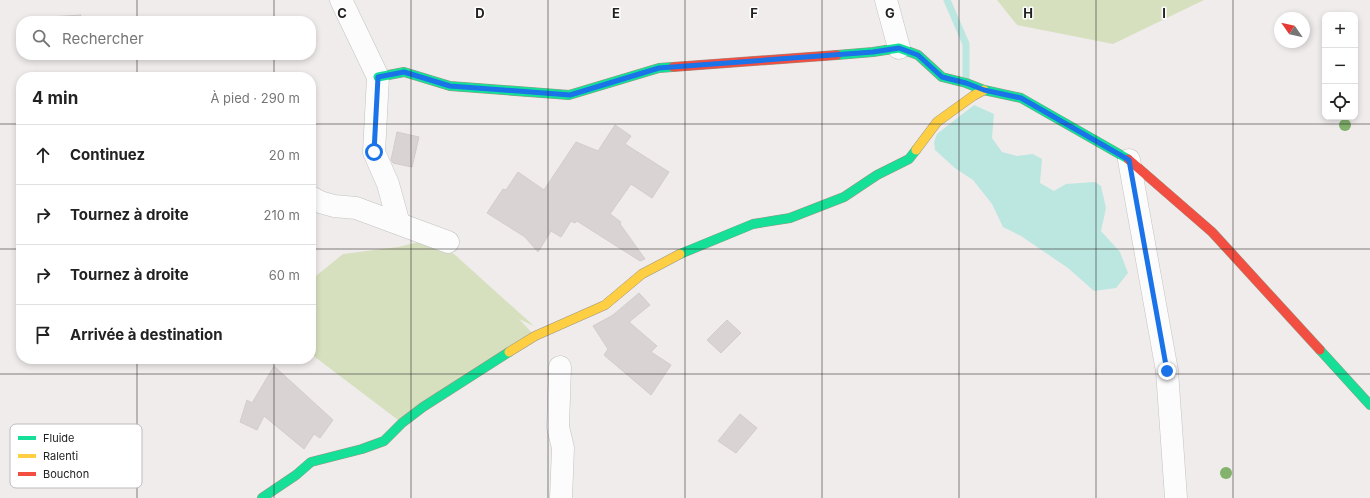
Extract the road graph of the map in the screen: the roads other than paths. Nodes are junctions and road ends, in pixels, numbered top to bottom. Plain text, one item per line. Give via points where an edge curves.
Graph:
1 (341, 0) edge
2 (886, 0) edge
3 (899, 48) junction
4 (378, 77) junction
5 (984, 90) junction
6 (1129, 160) junction
7 (316, 200) edge
8 (399, 224) junction
9 (448, 242) dead end
10 (560, 367) dead end
11 (1370, 405) edge
12 (262, 498) edge
13 (561, 498) edge
14 (1176, 498) edge

1 - 4 street
2 - 3 street
3 - 4 street via 659,68 570,95 450,86 404,72
3 - 5 street via 918,55 942,77
4 - 8 street via 374,152 388,184
5 - 6 street via 1021,98
5 - 12 street via 937,122 909,159 877,175 844,197 790,218 753,224 686,251 642,274 605,305 535,336 423,406 384,441 311,462
6 - 11 street via 1212,232
6 - 14 street via 1167,371
7 - 8 street via 334,206 356,208
8 - 9 street
10 - 13 street via 558,426 563,448

